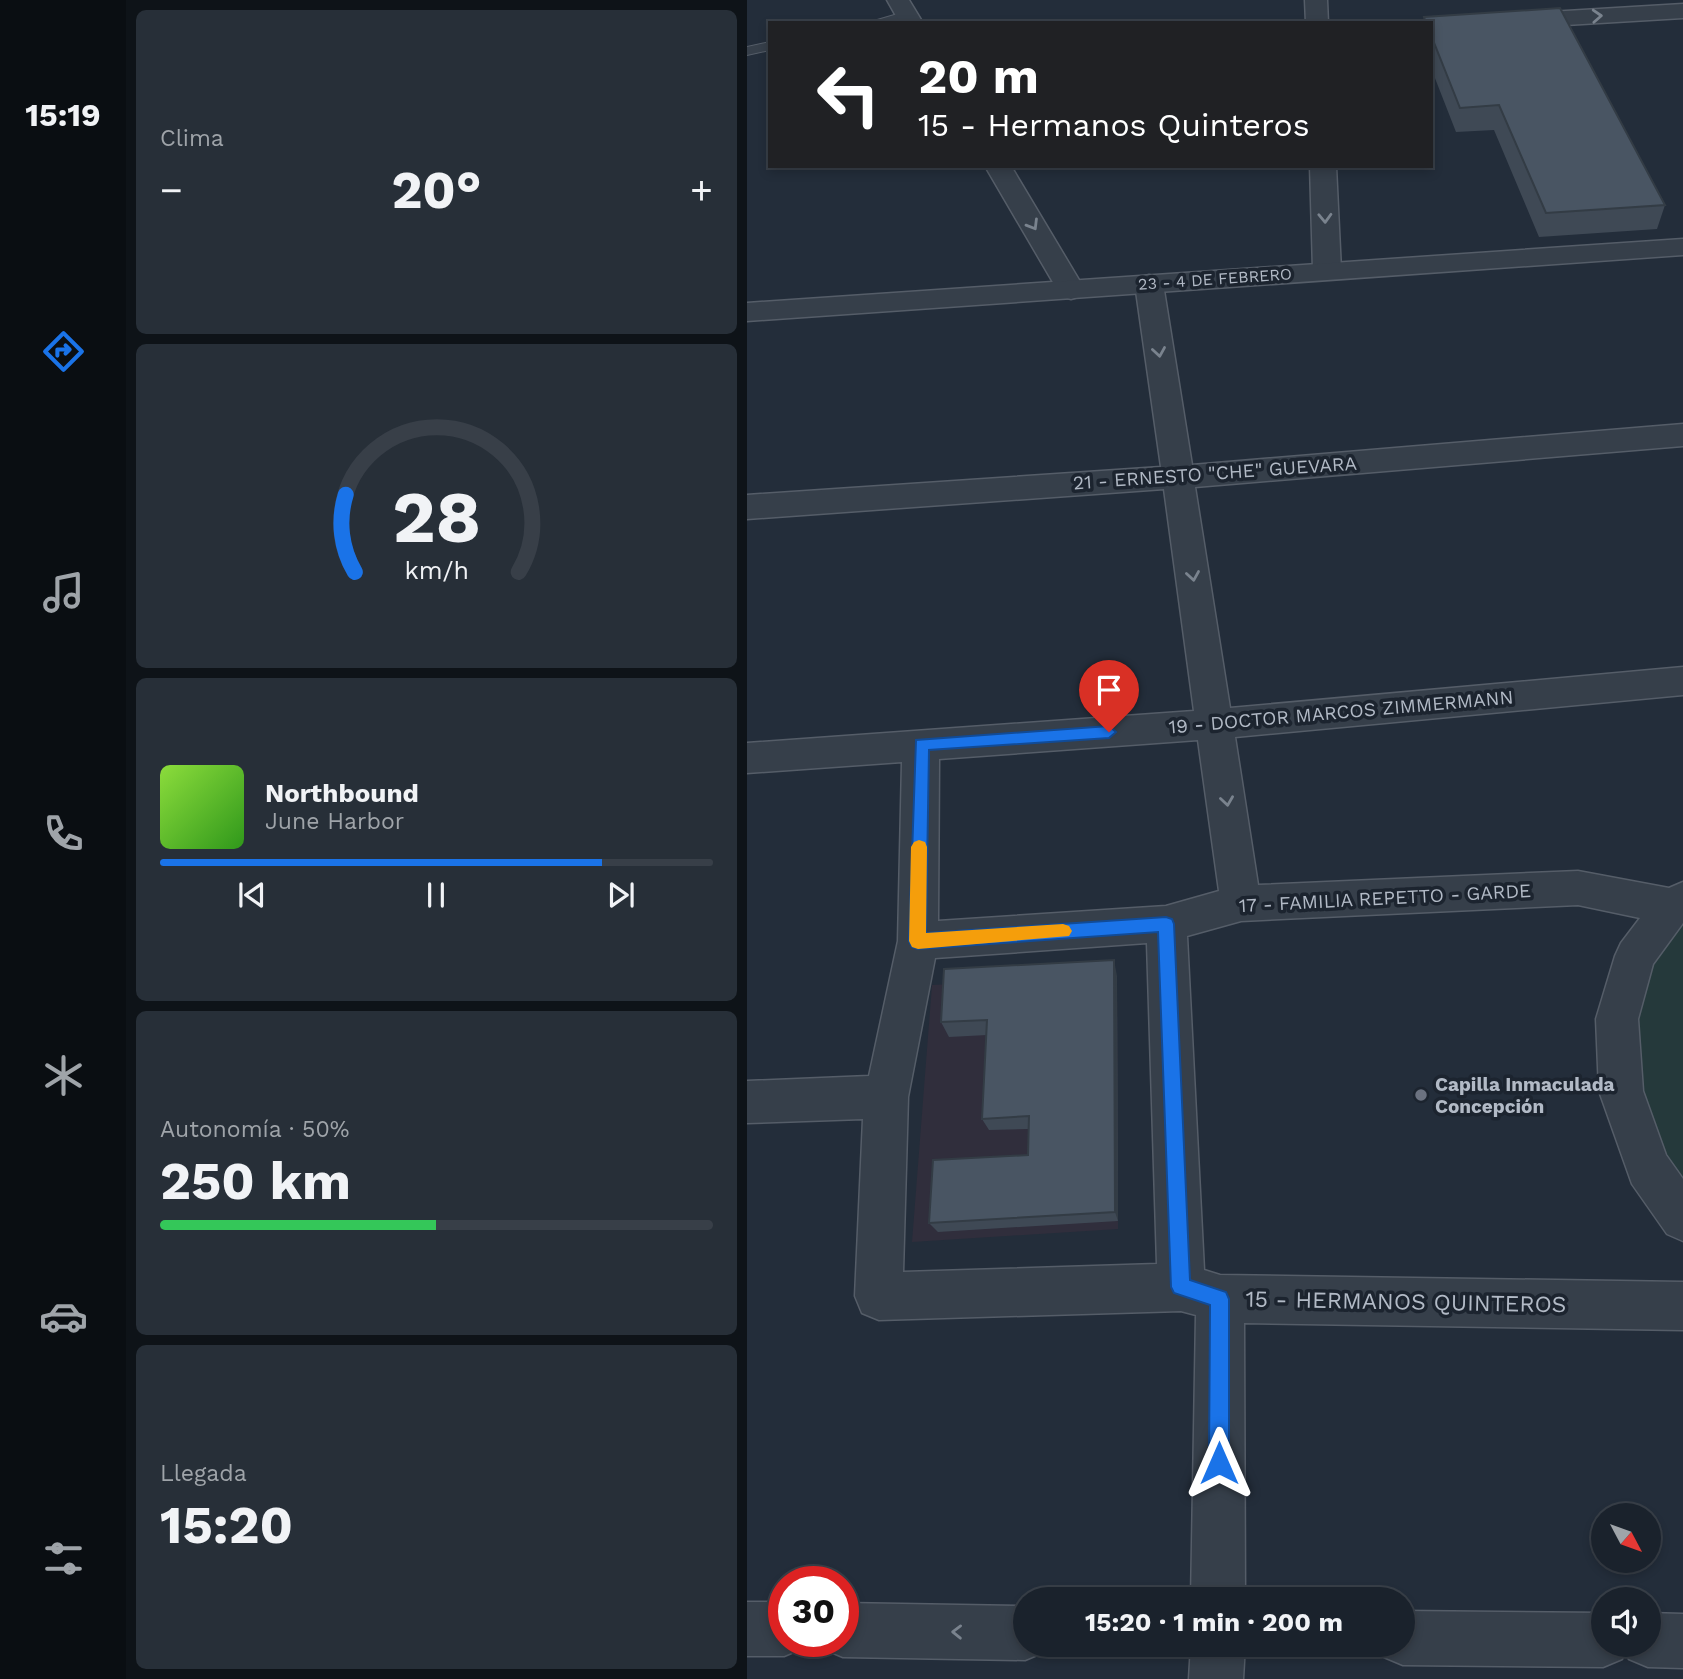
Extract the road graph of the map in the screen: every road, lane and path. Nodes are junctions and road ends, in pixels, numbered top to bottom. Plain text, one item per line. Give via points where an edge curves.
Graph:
1 (1316, 0) edge
2 (1683, 11) edge
3 (906, 13) edge
4 (880, 21) edge
5 (1317, 21) edge
6 (1433, 26) edge
7 (768, 46) edge
8 (747, 51) edge
9 (999, 168) edge
10 (1323, 168) edge
11 (1683, 247) edge
12 (1327, 270) junction
13 (1149, 284) junction
14 (1071, 290) junction
15 (747, 312) edge
16 (1683, 435) edge
17 (1178, 477) junction
18 (747, 507) edge
19 (1683, 681) edge
20 (1216, 724) junction
21 (921, 745) junction
22 (747, 758) edge
23 (1241, 903) junction
24 (1677, 903) edge
25 (1166, 924) junction
26 (918, 941) junction
27 (886, 1097) junction
28 (747, 1102) edge
29 (1683, 1218) edge
30 (1200, 1293) junction
31 (1683, 1306) edge
32 (1217, 1587) edge
33 (747, 1629) edge
34 (768, 1629) edge
35 (859, 1630) edge
36 (1013, 1633) edge
37 (1415, 1638) edge
38 (1591, 1640) edge
39 (1661, 1640) edge
40 (1683, 1641) edge
41 (1217, 1657) edge
42 (1216, 1679) edge

1 - 5 street
6 -> 2 street
3 - 4 lane
7 - 8 lane
9 -> 14 street
10 -> 12 street
11 - 12 street, 23 - 4 DE FEBRERO
12 - 13 street, 23 - 4 DE FEBRERO
13 - 14 street, 23 - 4 DE FEBRERO
13 -> 17 street
14 - 15 street, 23 - 4 DE FEBRERO
16 - 17 street, 21 - ERNESTO "CHE" GUEVARA
17 - 18 street, 21 - ERNESTO "CHE" GUEVARA
17 -> 20 street
19 - 20 street, 19 - DOCTOR MARCOS ZIMMERMANN
20 - 21 street, 19 - DOCTOR MARCOS ZIMMERMANN
20 -> 23 street
21 - 22 street, 19 - DOCTOR MARCOS ZIMMERMANN
21 - 26 street
23 - 24 street, 17 - FAMILIA REPETTO - GARDE via 1578,888
23 - 25 street, 17 - FAMILIA REPETTO - GARDE
24 - 29 street via 1635,956 1617,1019 1621,1091 1648,1168
25 - 26 street, 17 - FAMILIA REPETTO - GARDE
25 - 30 street
26 - 27 street
27 - 28 street
27 - 30 street, 15 - HERMANOS QUINTEROS via 879,1296
30 - 31 street, 15 - HERMANOS QUINTEROS
30 - 32 street
33 - 34 street
36 -> 35 street
37 - 38 street
39 - 40 street
41 - 42 street

